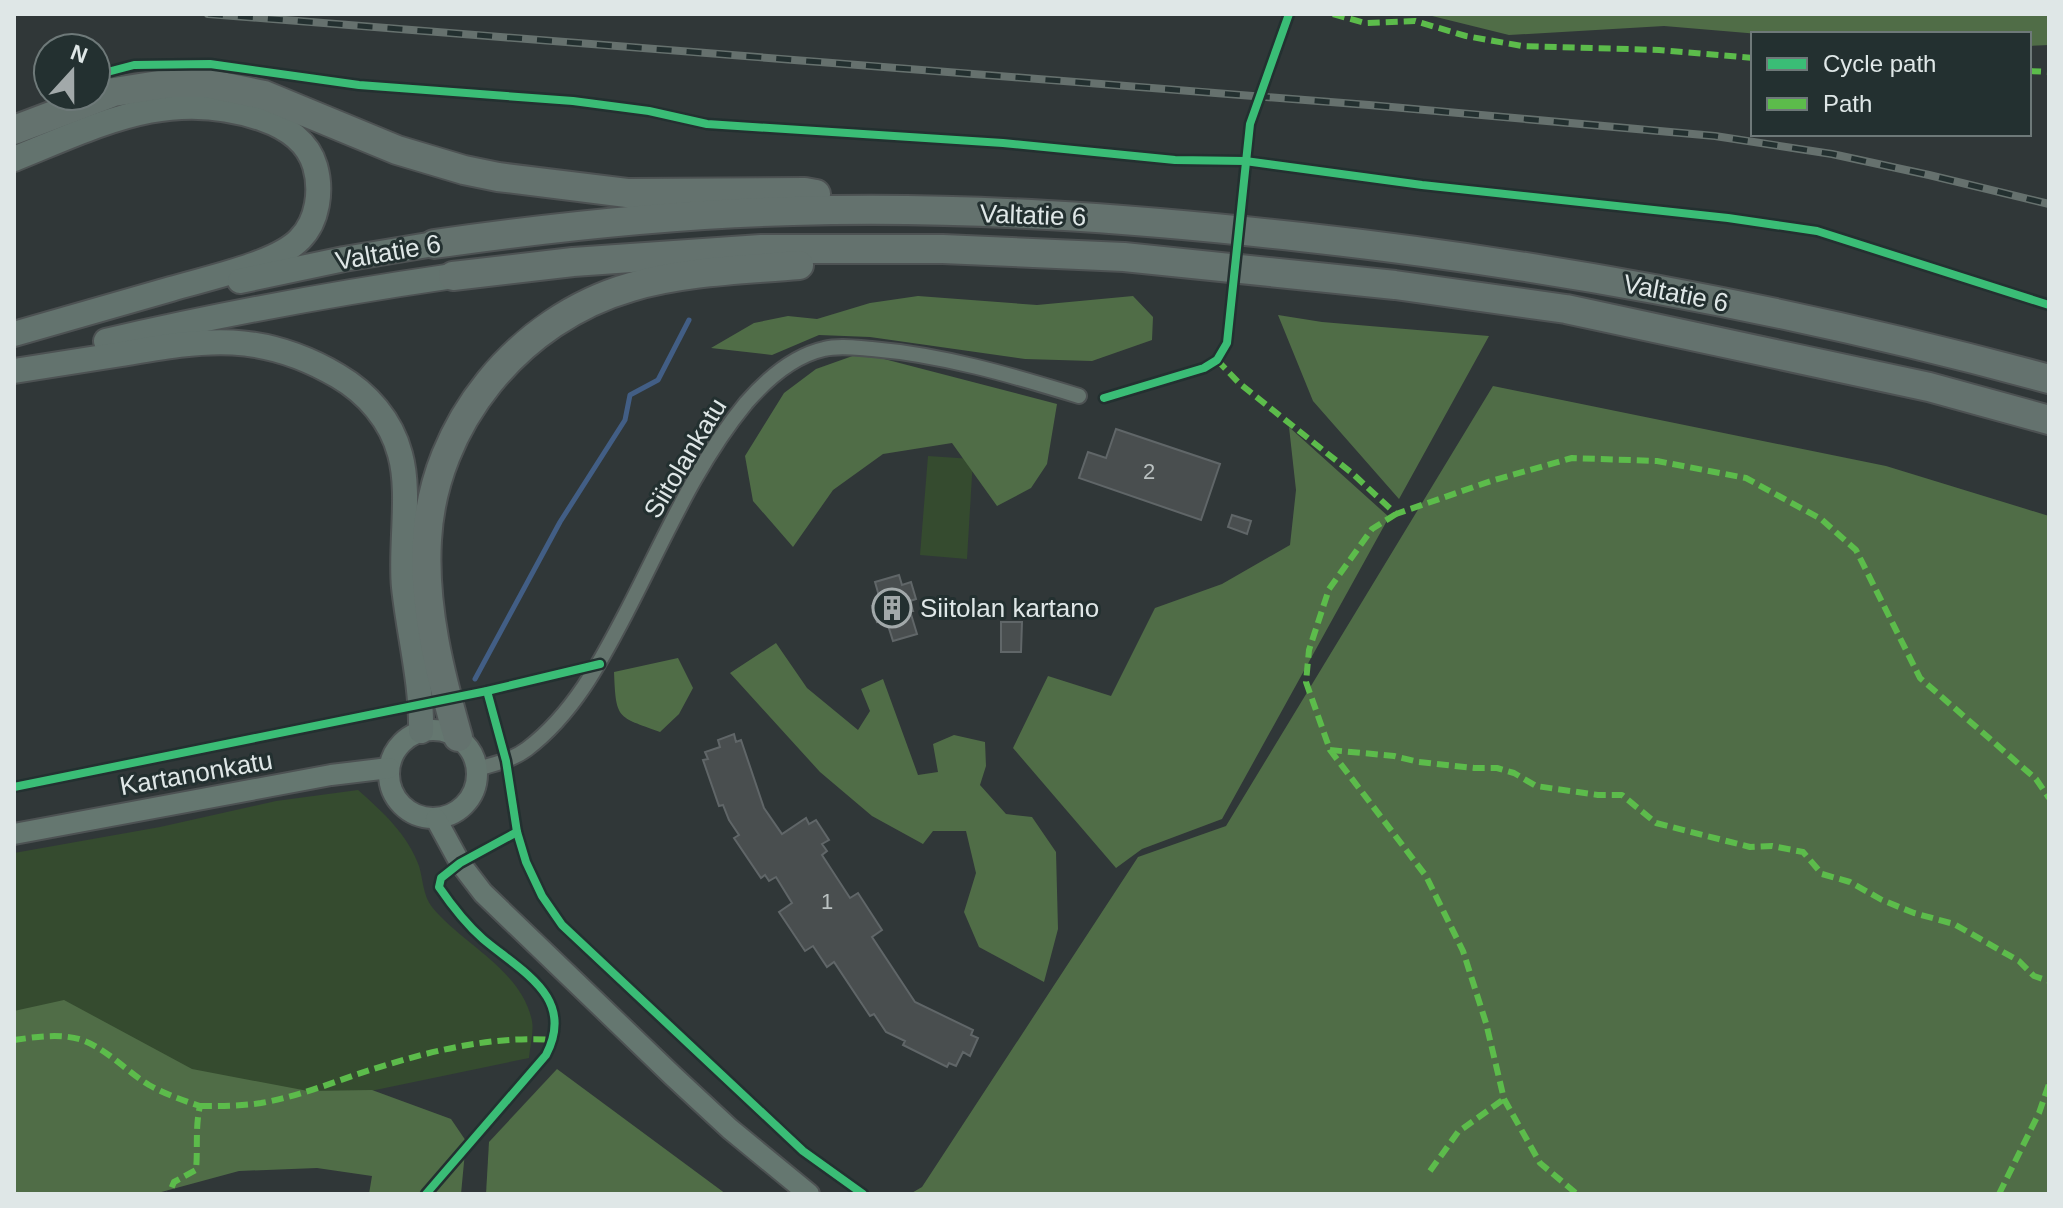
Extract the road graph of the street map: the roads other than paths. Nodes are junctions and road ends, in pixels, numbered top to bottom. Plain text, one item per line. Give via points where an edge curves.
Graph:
1 (14, 130) edge
2 (14, 159) edge
3 (891, 211) junction
4 (434, 244) joint
5 (1124, 257) junction
6 (453, 276) joint
7 (14, 334) edge
8 (14, 363) edge
9 (14, 371) edge
10 (2049, 379) edge
11 (1079, 396) dead end
12 (2049, 420) edge
13 (421, 731) junction
14 (458, 737) junction
15 (389, 768) junction
16 (477, 769) junction
17 (436, 819) junction
18 (14, 834) edge
19 (809, 1194) edge

1 - 3 highway via 114,92 206,83 264,95 397,150 498,177 627,193 805,192
2 - 7 highway via 133,113 193,105 251,114 290,132 312,157 319,184 312,222 287,250 240,269
3 - 4 highway, Valtatie 6 via 643,219
3 - 10 highway, Valtatie 6 via 1038,212 1173,223 1542,268 1747,306
4 - 7 highway, Valtatie 6 via 344,259
5 - 6 highway, Valtatie 6 via 943,249 761,249
5 - 12 highway, Valtatie 6 via 1380,283 1566,309 1929,387
5 - 14 highway via 820,263 696,274 629,287 541,332 502,365 474,402 452,438 438,476 427,539 428,604
6 - 8 highway, Valtatie 6 via 210,318
9 - 13 highway via 191,342 238,341 312,360 368,397 400,454 404,585 422,703
11 - 16 street, Siitolankatu via 906,352 824,348 792,363 762,384 707,458 600,664 577,698 526,750
13 - 14 main road via 440,730
13 - 15 main road via 399,745
14 - 16 main road
15 - 17 main road via 389,784 406,810
15 - 18 main road, Kartanonkatu
16 - 17 main road via 476,787 467,803
17 - 19 main road via 483,893 707,1108

